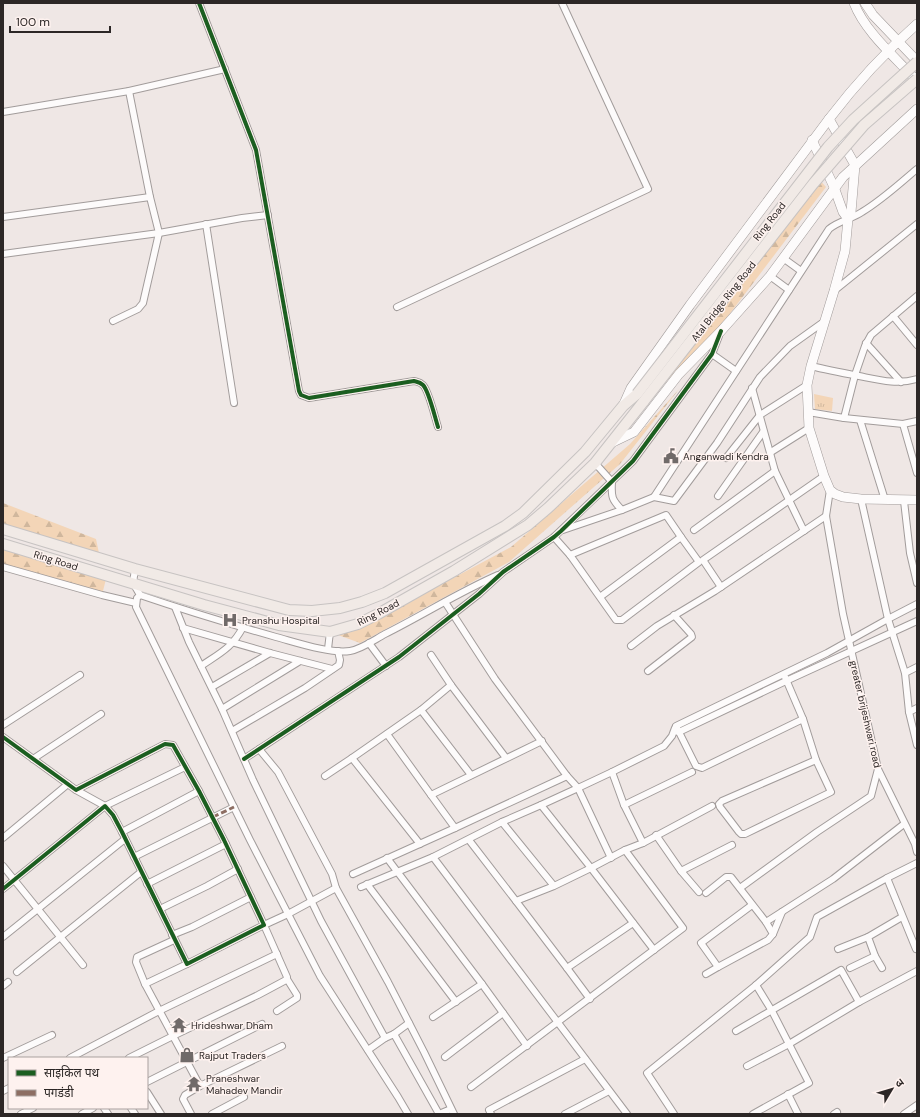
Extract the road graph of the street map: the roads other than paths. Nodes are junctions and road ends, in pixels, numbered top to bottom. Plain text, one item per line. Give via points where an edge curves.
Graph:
1 (199, 3) edge
2 (562, 3) edge
3 (854, 3) edge
4 (865, 3) edge
5 (917, 24) edge
6 (899, 41) junction
7 (889, 50) junction
8 (917, 62) edge
9 (225, 69) junction
10 (917, 80) edge
11 (129, 91) junction
12 (917, 109) edge
13 (3, 112) edge
14 (829, 119) junction
15 (812, 140) junction
16 (855, 165) junction
17 (917, 169) edge
18 (834, 187) junction
19 (150, 197) junction
20 (268, 216) junction
21 (3, 217) edge
22 (848, 220) junction
23 (206, 224) junction
24 (917, 224) edge
25 (159, 233) junction
26 (3, 254) edge
27 (783, 258) junction
28 (801, 271) junction
29 (770, 276) junction
30 (789, 290) junction
31 (834, 291) junction
32 (917, 296) edge
33 (396, 307) dead end
34 (893, 316) junction
35 (113, 321) dead end
36 (825, 321) junction
37 (721, 331) junction
38 (866, 343) junction
39 (917, 346) edge
40 (712, 354) junction
41 (811, 366) junction
42 (736, 371) junction
43 (854, 375) junction
44 (917, 380) edge
45 (901, 382) junction
46 (807, 385) junction
47 (752, 388) junction
48 (644, 401) joint
49 (234, 403) dead end
50 (623, 406) junction
51 (808, 412) junction
52 (760, 415) junction
53 (844, 418) junction
54 (860, 420) junction
55 (917, 421) edge
56 (903, 424) junction
57 (438, 427) dead end
58 (809, 428) junction
59 (763, 432) junction
60 (611, 443) junction
61 (771, 452) junction
62 (726, 458) dead end
63 (594, 463) junction
64 (775, 472) junction
65 (917, 473) edge
66 (824, 476) junction
67 (612, 482) junction
68 (830, 490) junction
69 (718, 496) dead end
70 (654, 497) junction
71 (861, 499) junction
72 (885, 500) junction
73 (917, 500) edge
74 (789, 501) junction
75 (904, 501) junction
76 (622, 510) junction
77 (826, 516) junction
78 (3, 529) edge
79 (694, 530) dead end
80 (561, 531) junction
81 (804, 531) junction
82 (554, 537) junction
83 (681, 537) junction
84 (3, 544) edge
85 (910, 553) junction
86 (917, 553) edge
87 (570, 555) junction
88 (3, 567) edge
89 (135, 569) junction
90 (503, 572) junction
91 (133, 583) junction
92 (917, 583) edge
93 (721, 587) junction
94 (140, 594) junction
95 (600, 597) junction
96 (445, 602) junction
97 (136, 603) junction
98 (917, 604) edge
99 (175, 607) junction
100 (453, 615) junction
101 (674, 615) junction
102 (888, 619) junction
103 (917, 621) edge
104 (243, 627) junction
105 (183, 628) junction
106 (330, 632) junction
107 (892, 632) junction
108 (850, 640) junction
109 (234, 642) junction
110 (369, 643) junction
111 (631, 646) dead end
112 (328, 650) junction
113 (338, 651) junction
114 (852, 651) junction
115 (270, 653) junction
116 (827, 653) junction
117 (431, 655) dead end
118 (300, 661) junction
119 (829, 661) junction
120 (201, 666) junction
121 (386, 666) junction
122 (917, 667) edge
123 (332, 670) junction
124 (648, 670) dead end
125 (784, 673) junction
126 (905, 673) junction
127 (80, 675) dead end
128 (786, 681) junction
129 (451, 685) junction
130 (212, 687) junction
131 (917, 708) edge
132 (222, 709) junction
133 (421, 710) junction
134 (909, 712) junction
135 (101, 714) dead end
136 (803, 719) junction
137 (3, 724) edge
138 (676, 730) junction
139 (232, 731) junction
140 (387, 734) junction
141 (4, 739) edge
142 (542, 741) junction
143 (917, 745) edge
144 (259, 749) junction
145 (352, 758) junction
146 (506, 758) junction
147 (33, 759) junction
148 (244, 759) junction
149 (816, 760) junction
150 (185, 767) junction
151 (878, 769) junction
152 (612, 772) junction
153 (692, 772) dead end
154 (471, 775) junction
155 (325, 776) dead end
156 (568, 776) junction
157 (68, 784) junction
158 (578, 788) junction
159 (76, 790) junction
160 (199, 791) junction
161 (431, 795) junction
162 (542, 805) junction
163 (624, 805) junction
164 (105, 806) junction
165 (712, 806) dead end
166 (234, 807) junction
167 (213, 817) junction
168 (502, 822) junction
169 (904, 824) junction
170 (455, 828) junction
171 (122, 832) junction
172 (656, 835) junction
173 (3, 838) edge
174 (125, 839) junction
175 (469, 840) junction
176 (643, 843) junction
177 (226, 844) junction
178 (420, 844) junction
179 (732, 845) dead end
180 (625, 850) junction
181 (917, 852) edge
182 (134, 857) junction
183 (432, 857) junction
184 (387, 858) junction
185 (611, 858) junction
186 (917, 863) edge
187 (3, 866) edge
188 (591, 868) junction
189 (238, 869) junction
190 (397, 871) junction
191 (681, 871) junction
192 (142, 872) junction
193 (353, 874) dead end
194 (887, 878) junction
195 (14, 880) junction
196 (147, 884) junction
197 (554, 886) junction
198 (336, 888) junction
199 (740, 888) junction
200 (3, 889) edge
201 (699, 892) dead end
202 (706, 893) dead end
203 (251, 897) junction
204 (312, 901) junction
205 (516, 901) junction
206 (752, 905) junction
207 (38, 909) junction
208 (160, 909) junction
209 (782, 912) junction
210 (288, 914) junction
211 (902, 917) junction
212 (766, 922) junction
213 (633, 923) junction
214 (264, 925) junction
215 (774, 934) junction
216 (3, 937) edge
217 (60, 937) junction
218 (173, 937) junction
219 (868, 937) junction
220 (838, 949) dead end
221 (916, 949) edge
222 (654, 950) junction
223 (277, 954) junction
224 (875, 956) junction
225 (187, 964) junction
226 (83, 965) dead end
227 (718, 967) junction
228 (567, 968) junction
229 (850, 968) dead end
230 (882, 968) dead end
231 (917, 971) edge
232 (17, 972) dead end
233 (706, 974) dead end
234 (287, 979) junction
235 (145, 984) junction
236 (482, 984) junction
237 (756, 985) junction
238 (590, 999) junction
239 (456, 1002) junction
240 (859, 1002) junction
241 (159, 1011) junction
242 (277, 1011) dead end
243 (772, 1011) junction
244 (503, 1013) junction
245 (434, 1017) dead end
246 (409, 1023) junction
247 (559, 1023) junction
248 (262, 1024) dead end
249 (736, 1031) dead end
250 (394, 1034) junction
251 (52, 1035) dead end
252 (173, 1036) junction
253 (385, 1038) junction
254 (789, 1044) junction
255 (282, 1046) dead end
256 (527, 1046) junction
257 (368, 1050) junction
258 (72, 1057) edge
259 (131, 1057) edge
260 (445, 1057) dead end
261 (3, 1058) edge
262 (585, 1058) junction
263 (186, 1062) junction
264 (747, 1066) dead end
265 (148, 1081) edge
266 (200, 1086) junction
267 (471, 1088) dead end
268 (609, 1091) junction
269 (148, 1094) edge
270 (788, 1094) junction
271 (244, 1097) dead end
272 (917, 1106) edge
273 (31, 1109) edge
274 (91, 1109) edge
275 (453, 1112) edge
276 (21, 1114) edge
277 (82, 1114) edge
278 (161, 1114) edge
279 (191, 1114) edge
280 (212, 1114) edge
281 (408, 1114) edge
282 (491, 1114) edge
283 (565, 1114) edge
284 (627, 1114) edge
285 (674, 1114) edge
286 (753, 1114) edge
287 (798, 1114) edge
288 (904, 1114) edge

1 - 9 street
2 - 33 street via 648,189
3 - 7 street via 857,12 875,37
4 - 6 street via 872,16
5 - 6 street
6 - 7 street
6 - 8 street
7 - 10 street
7 - 14 street via 849,92
8 - 50 main road, Ring Road, bridge via 853,120 828,147 637,394
9 - 11 street
9 - 20 street via 256,150
10 - 48 main road, Atal Bridge Ring Road, bridge via 864,125 831,162
11 - 13 street
11 - 19 street
12 - 16 street
14 - 15 street
14 - 16 street
15 - 18 street
15 - 50 street via 690,304 631,388
16 - 18 street
16 - 22 street
17 - 22 street via 885,196
18 - 22 street
18 - 27 street
19 - 21 street
19 - 25 street
20 - 23 street
20 - 57 street via 301,395 309,398 414,381 422,384 426,390
22 - 28 street via 834,224 829,229
22 - 31 street via 845,251
23 - 25 street
23 - 49 street
24 - 31 street
25 - 26 street
25 - 35 street via 142,303 138,309
27 - 28 street
27 - 29 street
28 - 30 street
29 - 30 street
29 - 37 street
30 - 42 street
31 - 36 street
32 - 34 street
34 - 38 street via 871,335
34 - 39 street
36 - 41 street
36 - 47 street via 790,346
37 - 40 street
37 - 60 street via 679,374 634,432
38 - 43 street
38 - 45 street
40 - 42 street
40 - 67 street via 633,461
41 - 43 street
41 - 46 street
42 - 70 street
43 - 45 street
43 - 53 street
44 - 45 street
46 - 51 street
46 - 52 street
47 - 52 street
47 - 70 street via 717,443 674,501
48 - 60 main road, Ring Road
50 - 89 main road, Ring Road via 585,452 523,513 505,526 385,593 362,602 340,608 289,610
51 - 53 street
51 - 58 street
52 - 59 street
52 - 62 street
53 - 54 street
54 - 56 street
54 - 72 street
55 - 56 street
56 - 65 street
58 - 61 street
58 - 66 street
59 - 61 street
59 - 69 street
60 - 63 main road, Ring Road
61 - 64 street
63 - 67 street
63 - 106 main road, Ring Road via 548,508 517,532 378,614 358,624
64 - 74 street
64 - 79 street
66 - 68 street
66 - 74 street
67 - 76 street via 613,502
67 - 80 street
68 - 71 street via 843,497
68 - 77 street, greater brijeshwari road
70 - 76 street
71 - 72 street
71 - 102 street
72 - 75 street
73 - 75 street
74 - 81 street
74 - 93 street via 703,560
75 - 85 street
76 - 80 street
77 - 81 street
77 - 108 street, greater brijeshwari road
78 - 89 main road, Ring Road
80 - 82 street
81 - 93 street
82 - 87 street
82 - 90 street
83 - 87 street via 666,515
83 - 95 street
83 - 95 street via 699,562 622,620 616,620
84 - 91 main road, Ring Road
85 - 86 street
85 - 92 street
87 - 95 street
88 - 97 street
89 - 91 street
90 - 96 street
90 - 100 street
91 - 94 street
91 - 106 main road, Ring Road via 279,625
93 - 101 street
94 - 97 street
94 - 99 street
96 - 100 street
96 - 110 street
97 - 166 street
98 - 102 street
99 - 104 street
99 - 105 street
100 - 121 street
100 - 142 street via 495,679
101 - 111 street
101 - 124 street via 692,638
102 - 107 street
102 - 108 street
103 - 107 street
104 - 109 street
104 - 112 street
105 - 109 street
105 - 120 street
106 - 112 street
107 - 114 street
107 - 126 street
108 - 114 street, greater brijeshwari road
108 - 116 street
109 - 115 street
109 - 120 street
110 - 113 street via 349,651
110 - 121 street
112 - 113 street
113 - 123 street via 339,665
114 - 119 street
114 - 151 street, greater brijeshwari road
115 - 118 street
115 - 130 street
116 - 119 street
116 - 125 street
117 - 129 street
118 - 123 street
118 - 132 street
119 - 128 street
120 - 130 street
121 - 144 street
122 - 126 street
123 - 139 street
125 - 128 street
125 - 138 street
126 - 134 street
127 - 137 street
128 - 136 street
128 - 138 street
129 - 133 street
129 - 146 street
130 - 132 street
131 - 134 street
132 - 139 street
133 - 140 street
133 - 154 street
134 - 143 street
135 - 147 street
136 - 138 street via 702,768 696,766
136 - 149 street
138 - 152 street via 664,746
139 - 148 street
140 - 145 street
140 - 161 street
141 - 147 street
142 - 146 street
142 - 156 street
144 - 148 street
144 - 198 street via 278,772 332,874
145 - 155 street
145 - 178 street
146 - 154 street
147 - 157 street
148 - 204 street
149 - 149 street via 722,801 719,804 741,834 752,830 831,792
150 - 159 street via 173,745 165,744
150 - 160 street
150 - 164 street
151 - 169 street, greater brijeshwari road
151 - 199 street via 871,796
152 - 158 street
152 - 163 street
153 - 163 street
154 - 161 street
156 - 158 street
156 - 170 street
157 - 159 street
157 - 173 street
158 - 162 street
158 - 185 street
159 - 164 street
160 - 167 street
160 - 171 street
161 - 170 street
162 - 168 street
162 - 188 street
163 - 176 street
164 - 171 street
164 - 195 street
165 - 172 street
166 - 167 street
166 - 210 street
167 - 177 street
167 - 182 street
168 - 175 street
168 - 197 street
169 - 181 street, greater brijeshwari road
169 - 209 street via 833,879
170 - 178 street
171 - 174 street
172 - 176 street
172 - 191 street
174 - 182 street
174 - 207 street
175 - 183 street
175 - 205 street
176 - 180 street
177 - 189 street
177 - 196 street
178 - 184 street
179 - 191 street
180 - 185 street
180 - 222 street via 683,928
182 - 192 street
183 - 190 street
183 - 247 street
184 - 190 street
184 - 193 street
185 - 188 street
186 - 194 street
187 - 195 street
188 - 197 street
188 - 213 street
189 - 203 street
189 - 208 street
190 - 236 street
190 - 239 street via 364,886
191 - 201 street
192 - 196 street
192 - 217 street
194 - 211 street
194 - 237 street via 816,917 810,937
195 - 200 street
195 - 207 street
196 - 208 street
197 - 205 street
198 - 204 street
198 - 246 street
199 - 202 street via 729,877
199 - 206 street
203 - 214 street
203 - 218 street
204 - 210 street
204 - 253 street
205 - 228 street
206 - 212 street
206 - 227 street via 701,943
207 - 216 street
207 - 217 street
208 - 218 street
209 - 212 street
209 - 215 street
210 - 214 street
210 - 257 street via 320,976
211 - 219 street
211 - 221 street
212 - 215 street
213 - 222 street
213 - 228 street
214 - 223 street
214 - 225 street
215 - 227 street via 768,940
217 - 226 street
217 - 232 street
218 - 225 street
218 - 235 street via 138,956 136,962
219 - 220 street
219 - 224 street
222 - 238 street
223 - 234 street
223 - 241 street
224 - 229 street
224 - 230 street
225 - 235 street
227 - 233 street
228 - 238 street
231 - 240 street
234 - 242 street via 297,998
234 - 252 street
235 - 241 street
236 - 239 street
236 - 244 street
237 - 243 street
237 - 285 street via 647,1073
238 - 247 street
239 - 245 street
240 - 243 street via 841,970
240 - 254 street
241 - 252 street
241 - 258 street
243 - 249 street
243 - 254 street
244 - 256 street
244 - 260 street
246 - 250 street
246 - 275 street
247 - 256 street
247 - 262 street
248 - 263 street
250 - 253 street
250 - 275 street via 439,1114
251 - 261 street
252 - 259 street
252 - 263 street
253 - 257 street
254 - 264 street
254 - 270 street via 809,1083
255 - 266 street
256 - 267 street
257 - 281 street
262 - 268 street
262 - 282 street via 489,1110
263 - 265 street
263 - 266 street
266 - 279 street via 183,1099
268 - 283 street
268 - 284 street
269 - 278 street
270 - 286 street
270 - 287 street
271 - 280 street
272 - 288 street
273 - 276 street
274 - 277 street

